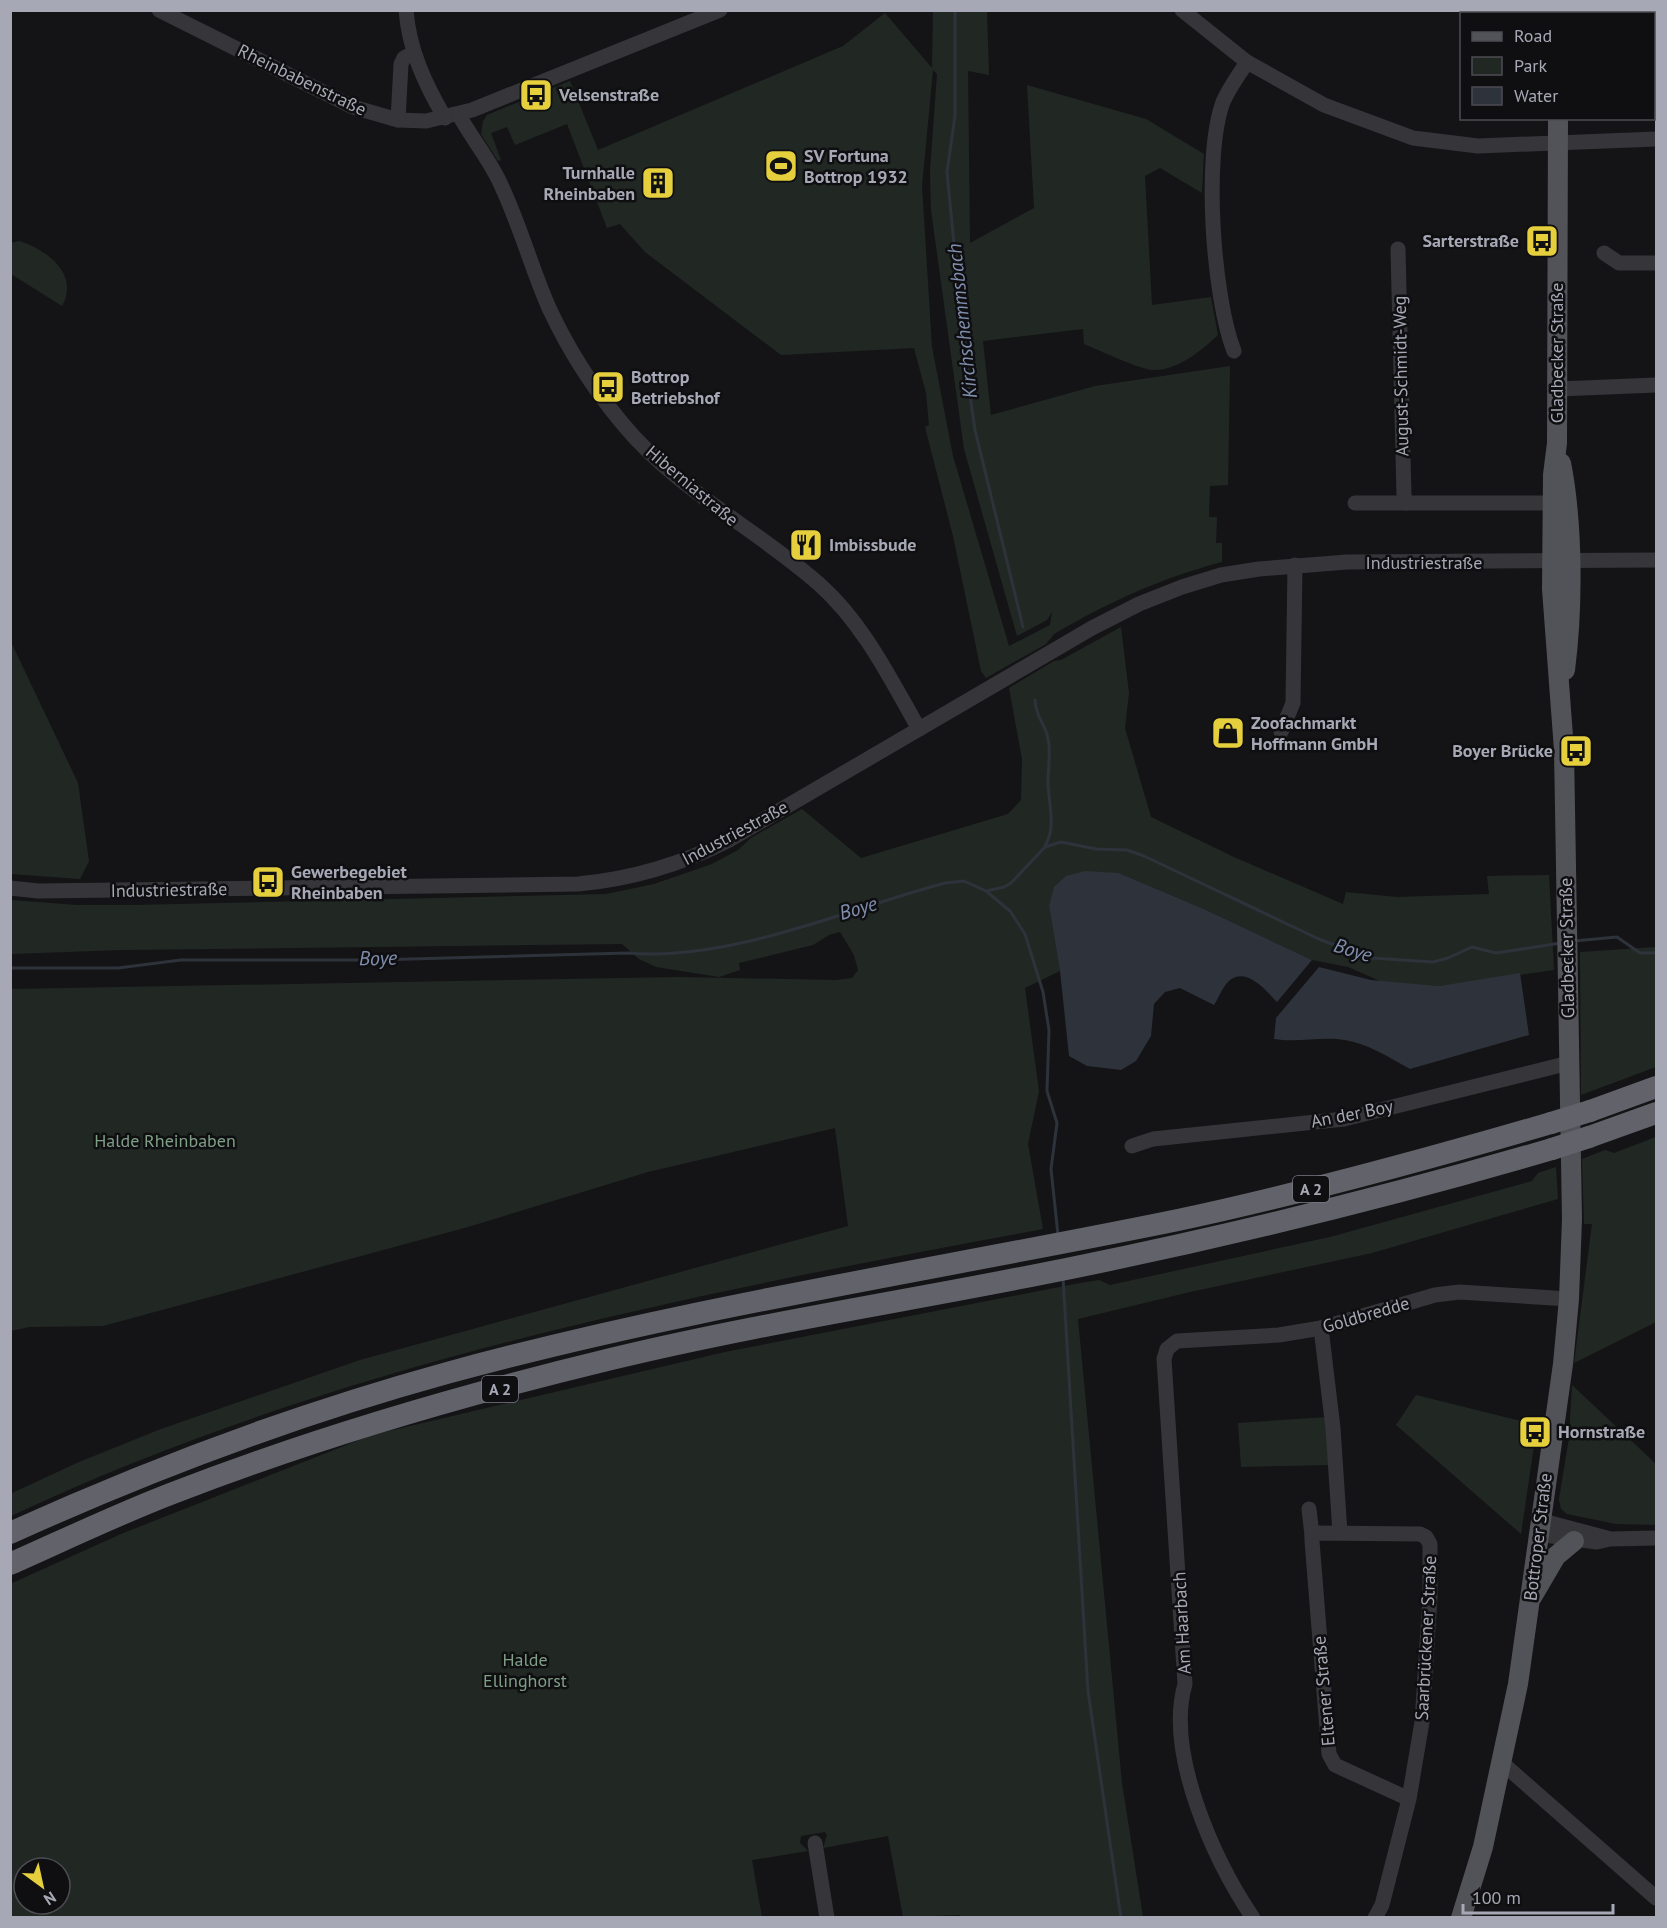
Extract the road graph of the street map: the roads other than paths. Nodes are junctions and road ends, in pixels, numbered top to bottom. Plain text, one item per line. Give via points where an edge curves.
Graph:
1 (159, 10) edge
2 (406, 10) edge
3 (720, 10) edge
4 (1182, 10) edge
5 (701, 14) edge
6 (186, 17) edge
7 (413, 53) junction
8 (1247, 62) junction
9 (452, 116) junction
10 (398, 120) junction
11 (1558, 120) edge
12 (1656, 139) edge
13 (1558, 144) junction
14 (1398, 249) dead end
15 (1604, 253) dead end
16 (1656, 262) edge
17 (1234, 351) dead end
18 (1656, 386) edge
19 (1557, 389) junction
20 (1557, 443) junction
21 (1355, 503) dead end
22 (1407, 503) junction
23 (1552, 503) junction
24 (1656, 560) edge
25 (1560, 563) junction
26 (1295, 565) junction
27 (919, 729) junction
28 (1281, 732) dead end
29 (10, 888) edge
30 (1569, 1063) junction
31 (1656, 1087) edge
32 (1656, 1113) edge
33 (1132, 1146) dead end
34 (1572, 1203) joint
35 (1569, 1299) junction
36 (1321, 1329) junction
37 (1167, 1349) joint
38 (1309, 1509) dead end
39 (1538, 1527) junction
40 (10, 1533) edge
41 (1340, 1533) junction
42 (1312, 1535) junction
43 (1656, 1538) edge
44 (1610, 1539) junction
45 (1574, 1541) junction
46 (10, 1564) edge
47 (1530, 1599) junction
48 (1501, 1762) junction
49 (1409, 1799) junction
50 (815, 1843) dead end
51 (1656, 1898) edge
52 (827, 1917) edge
53 (1253, 1917) edge
54 (1375, 1917) edge
55 (1461, 1917) edge

1 - 6 street, Rheinbabenstraße
2 - 7 street
3 - 5 street, Rheinbabenstraße
4 - 8 street
5 - 9 street, Rheinbabenstraße
6 - 10 street, Rheinbabenstraße via 352,107
7 - 9 street via 428,90
7 - 10 street via 401,64
8 - 13 street via 1324,105 1413,138 1478,146
8 - 17 street via 1224,101 1215,153 1213,238 1225,327
9 - 10 street, Rheinbabenstraße via 426,121
9 - 27 street, Hiberniastraße via 501,185 549,307 568,346 599,393 623,424 681,482 802,570 835,600 865,636
11 - 13 main road, Gladbecker Straße
12 - 13 street
13 - 19 main road, Gladbecker Straße
14 - 22 street, August-Schmidt-Weg
15 - 16 street via 1619,263
18 - 19 street
19 - 20 main road, Gladbecker Straße
20 - 23 main road, Gladbecker Straße
20 - 25 main road, Gladbecker Straße via 1566,489
21 - 22 street
22 - 23 street
23 - 25 main road, Gladbecker Straße
24 - 25 street, Industriestraße
25 - 26 street, Industriestraße
25 - 30 main road, Gladbecker Straße via 1568,643 1562,694
26 - 27 street, Industriestraße via 1221,575 1139,604
26 - 28 street via 1293,703
27 - 29 street, Industriestraße via 706,852 669,868 625,879 578,884 49,891
30 - 33 street, An der Boy via 1344,1119 1153,1139
30 - 34 main road, Gladbecker Straße
31 - 40 highway, A 2, bridge via 1416,1163 1291,1194 1005,1255 699,1313 446,1374 241,1440
32 - 46 highway, A 2, bridge via 1552,1149 1326,1213 1073,1268 704,1338 442,1404 181,1490
34 - 35 main road, Bottroper Straße
35 - 36 street, Goldbredde via 1459,1292 1435,1295
35 - 39 main road, Bottroper Straße
36 - 37 street, Goldbredde via 1177,1341
36 - 41 street
37 - 53 street, Am Haarbach via 1164,1359 1185,1684 1179,1721 1191,1786 1207,1832
38 - 42 street, Eltener Straße
39 - 44 street via 1597,1533
39 - 45 street
39 - 47 main road, Bottroper Straße
41 - 42 street
41 - 49 street, Saarbrückener Straße via 1420,1534 1430,1544 1429,1639 1422,1722
42 - 49 street, Eltener Straße via 1329,1754 1339,1767
43 - 44 street
44 - 45 street
45 - 47 main road via 1556,1556
47 - 48 main road, Bottroper Straße via 1518,1684
48 - 51 street
48 - 55 main road, Bottroper Straße via 1483,1847
49 - 54 street, Saarbrückener Straße via 1382,1905
50 - 52 street

